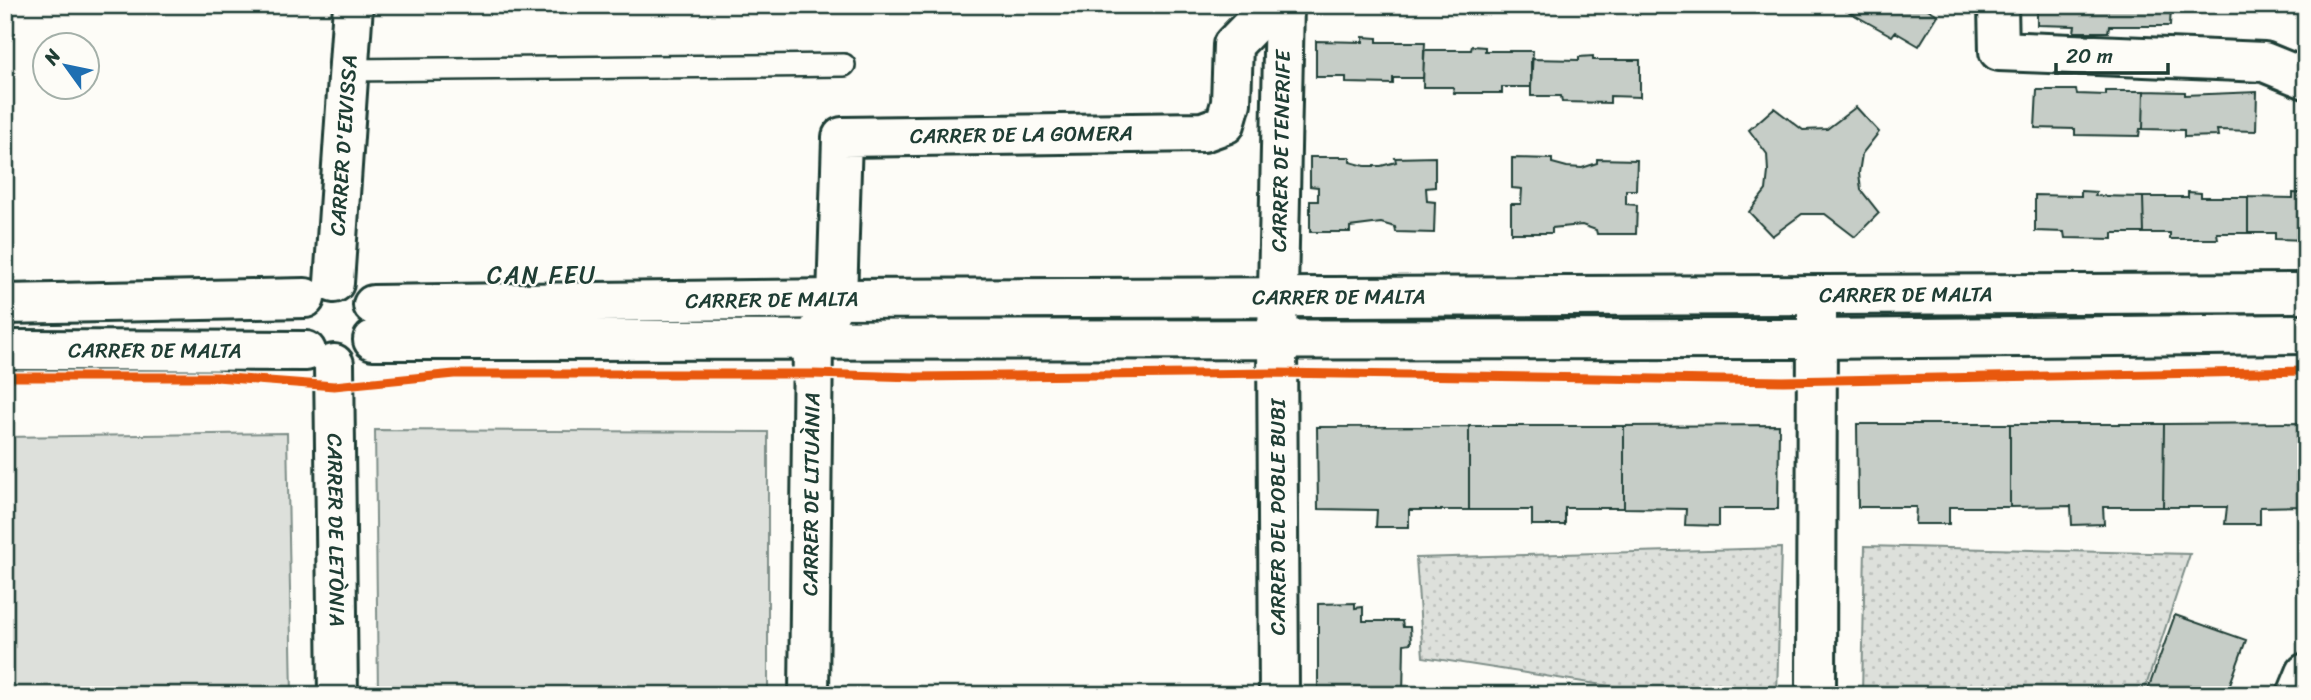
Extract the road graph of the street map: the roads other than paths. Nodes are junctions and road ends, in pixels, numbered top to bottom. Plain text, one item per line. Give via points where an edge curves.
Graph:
1 (353, 5) edge
2 (1272, 5) edge
3 (1284, 5) edge
4 (1998, 5) edge
5 (844, 65) dead end
6 (348, 70) junction
7 (2306, 79) edge
8 (320, 290) junction
9 (2306, 293) edge
10 (1817, 295) junction
11 (1278, 297) junction
12 (838, 299) junction
13 (5, 304) edge
14 (373, 323) junction
15 (2306, 334) edge
16 (1277, 339) junction
17 (1816, 339) junction
18 (813, 341) junction
19 (5, 350) edge
20 (320, 358) junction
21 (2306, 673) edge
22 (338, 695) edge
23 (809, 695) edge
24 (1279, 695) edge
25 (1816, 695) edge
26 (2297, 695) edge

1 - 6 street, CARRER D'EIVISSA
2 - 12 street, CARRER DE LA GOMERA via 1233,45 1231,103 1225,124 1203,132 842,137
3 - 11 street, CARRER DE TENERIFE
4 - 7 street via 1998,51 2264,62
5 - 6 lane
6 - 8 street, CARRER D'EIVISSA
8 - 13 street
8 - 14 street via 343,284 357,289
8 - 20 street via 299,308 296,323 300,342
9 - 10 street, CARRER DE MALTA
10 - 11 street, CARRER DE MALTA
10 - 17 street
11 - 12 street, CARRER DE MALTA
11 - 16 street, CARRER DEL POBLE BUBI
12 - 14 street, CARRER DE MALTA
12 - 18 street
14 - 18 street, CARRER DE MALTA
14 - 20 street via 362,356 351,362
15 - 17 street, CARRER DE MALTA
16 - 17 street, CARRER DE MALTA
16 - 18 street, CARRER DE MALTA
16 - 24 street, CARRER DEL POBLE BUBI
17 - 25 street
18 - 23 street, CARRER DE LITUÀNIA
19 - 20 street, CARRER DE MALTA
20 - 22 street, CARRER DE LETÒNIA
21 - 26 street

